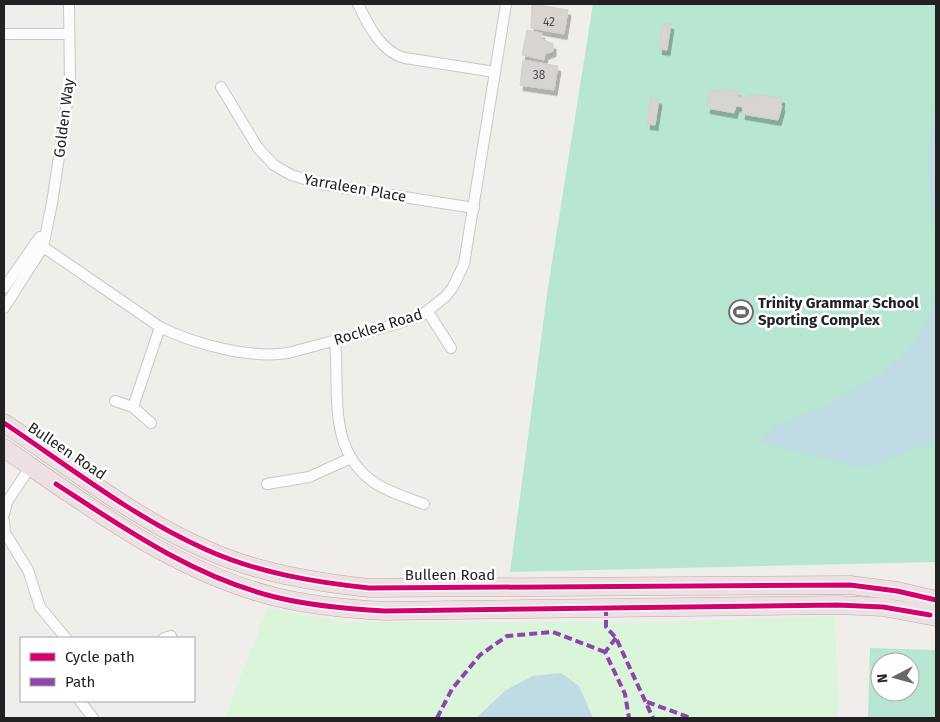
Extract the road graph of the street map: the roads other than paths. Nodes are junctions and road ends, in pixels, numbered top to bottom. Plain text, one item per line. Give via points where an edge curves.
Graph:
1 (69, 4) edge
2 (358, 4) edge
3 (506, 4) edge
4 (4, 34) edge
5 (69, 34) junction
6 (495, 72) junction
7 (221, 87) dead end
8 (474, 208) junction
9 (40, 244) junction
10 (4, 288) edge
11 (4, 308) edge
12 (428, 312) junction
13 (160, 327) junction
14 (335, 341) junction
15 (450, 348) dead end
16 (115, 401) dead end
17 (133, 407) junction
18 (150, 423) dead end
19 (4, 424) edge
20 (4, 448) edge
21 (351, 458) junction
22 (31, 466) junction
23 (266, 484) dead end
24 (124, 503) junction
25 (424, 504) dead end
26 (4, 514) edge
27 (4, 521) edge
28 (115, 522) junction
29 (936, 600) edge
30 (936, 617) edge
31 (65, 637) edge
32 (81, 702) edge
33 (93, 718) edge

1 - 5 street, Golden Way
2 - 6 street via 383,46 393,54
3 - 6 street, Rocklea Road
4 - 5 street
5 - 9 street, Golden Way via 70,83 52,203
6 - 8 street, Rocklea Road
7 - 8 street, Yarraleen Place via 266,157 299,179
8 - 12 street, Rocklea Road via 460,275 446,297
9 - 10 street, Golden Way
9 - 11 street, Golden Way via 39,258
9 - 13 street, Rocklea Road
12 - 14 street, Rocklea Road via 409,321
12 - 15 street
13 - 14 street, Rocklea Road via 198,341 261,355 288,353
13 - 17 street
14 - 21 street via 338,421 343,445
16 - 17 street
17 - 18 street
19 - 24 highway, Bulleen Road
20 - 22 highway
21 - 23 street via 309,477
21 - 25 street via 375,482
22 - 26 street via 7,502
22 - 28 highway
24 - 28 highway via 132,516 131,524 125,526
24 - 29 highway, Bulleen Road via 208,551 317,582 369,588 850,585
27 - 31 street via 5,533 28,570 40,607
28 - 30 highway via 199,570 275,597 324,607 385,611 837,605 883,607
32 - 33 street

